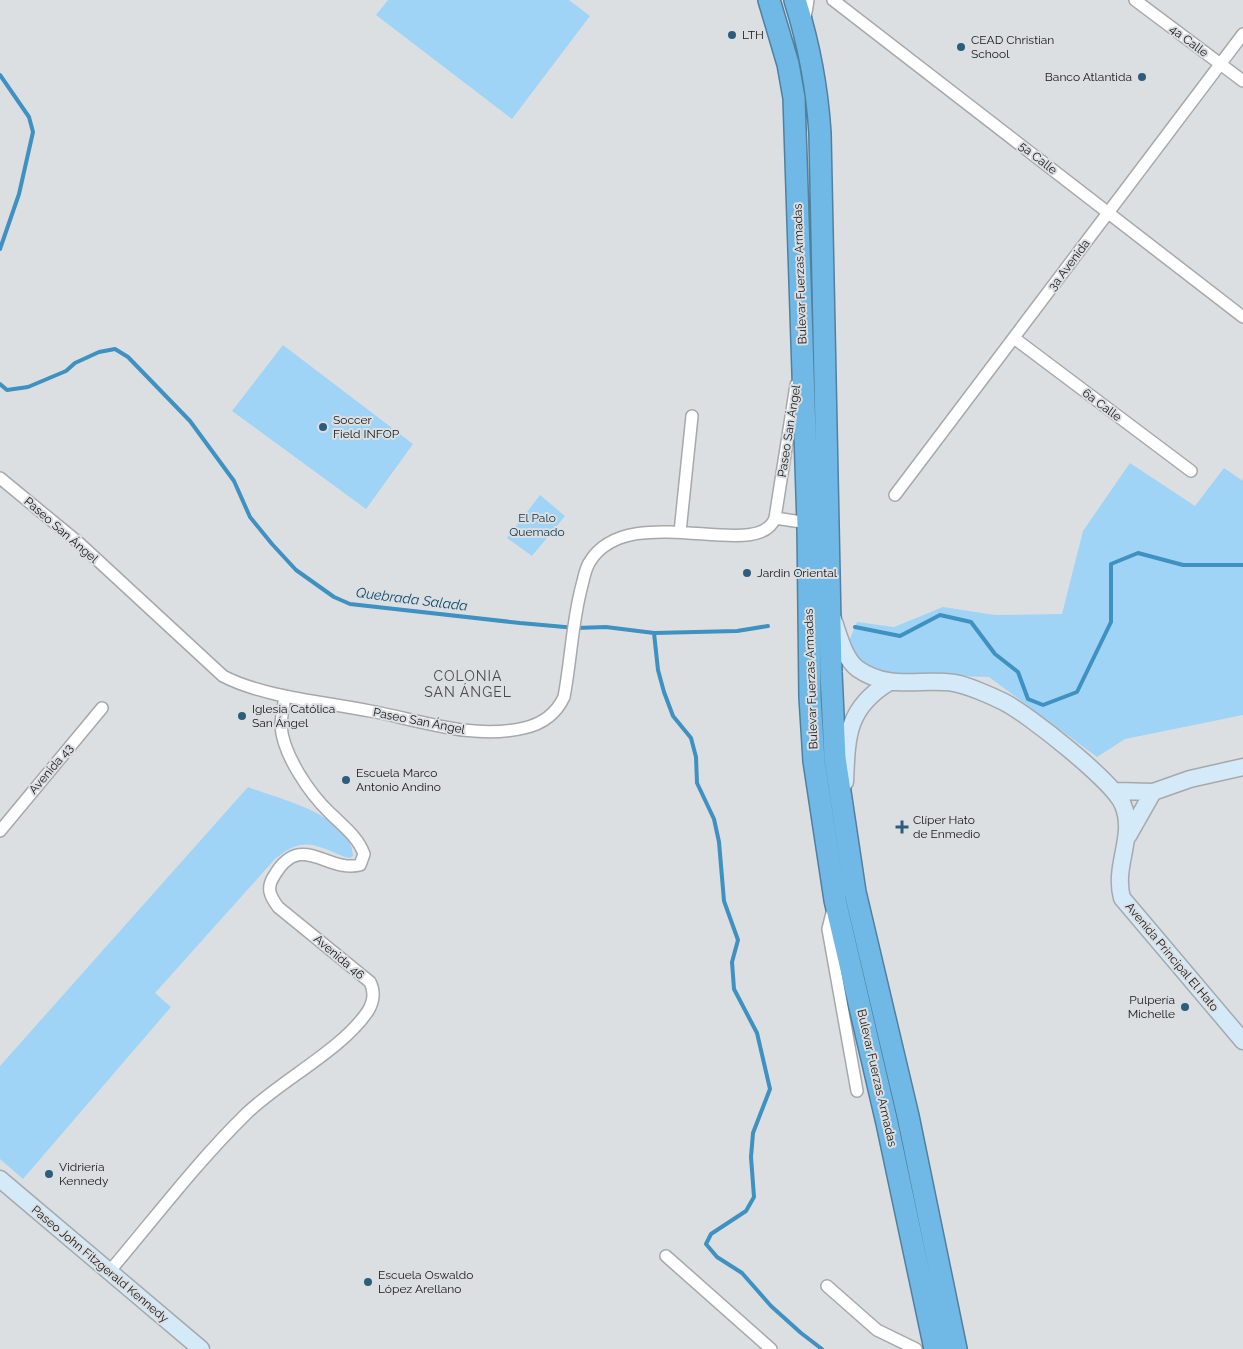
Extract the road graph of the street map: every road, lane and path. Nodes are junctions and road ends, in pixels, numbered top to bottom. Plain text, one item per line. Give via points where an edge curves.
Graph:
1 (769, 0) edge
2 (795, 0) edge
3 (808, 0) edge
4 (833, 0) edge
5 (1135, 0) edge
6 (805, 30) junction
7 (1243, 34) edge
8 (1219, 64) junction
9 (1243, 81) edge
10 (1108, 213) junction
11 (1243, 318) edge
12 (1014, 338) junction
13 (802, 344) junction
14 (692, 416) dead end
15 (1191, 471) dead end
16 (0, 478) edge
17 (895, 496) dead end
18 (775, 518) junction
19 (808, 523) junction
20 (680, 532) junction
21 (831, 615) junction
22 (888, 683) junction
23 (286, 696) junction
24 (102, 708) dead end
25 (1243, 767) edge
26 (1116, 791) junction
27 (1153, 792) junction
28 (843, 814) junction
29 (0, 831) edge
30 (1126, 838) junction
31 (835, 900) junction
32 (1243, 1040) edge
33 (857, 1091) dead end
34 (0, 1179) edge
35 (666, 1256) dead end
36 (109, 1272) junction
37 (827, 1286) dead end
38 (201, 1349) edge
39 (770, 1349) edge
40 (916, 1349) edge
41 (935, 1349) edge
42 (956, 1349) edge

1 - 13 highway, Bulevar Fuerzas Armadas via 788,64 794,98
2 - 6 highway, Bulevar Fuerzas Armadas
3 - 6 street
4 - 10 street, 5a Calle
5 - 8 street, 4a Calle
6 - 21 highway, Bulevar Fuerzas Armadas via 818,100 820,133
7 - 8 street, 3a Avenida
8 - 9 street, 4a Calle
8 - 10 street, 3a Avenida
10 - 11 street, 5a Calle
10 - 12 street, 3a Avenida
12 - 15 street, 6a Calle
12 - 17 street, 3a Avenida
13 - 18 street, Paseo San Ángel
13 - 19 highway, Bulevar Fuerzas Armadas
14 - 20 street
16 - 23 street, Paseo San Ángel via 79,543 223,676
18 - 19 street
18 - 20 street, Paseo San Ángel via 769,529 750,536
19 - 31 highway, Bulevar Fuerzas Armadas via 813,743
20 - 23 street, Paseo San Ángel via 626,535 609,544 588,565 577,604 564,697 548,718 526,728 466,731
21 - 22 street, Avenida Principal El Hato via 853,665
21 - 28 highway, Bulevar Fuerzas Armadas via 835,758
22 - 26 street, Avenida Principal El Hato via 955,683 1004,702 1079,758
22 - 28 street via 866,700 848,735
23 - 36 street, Avenida 46 via 281,727 294,764 305,784 355,838 364,854 360,865 352,867 308,854 293,855 280,865 268,884 270,896 278,907 370,982 374,998 368,1010 345,1035 247,1114
24 - 29 street, Avenida 43
25 - 27 street via 1190,779
26 - 27 street
26 - 30 street, Avenida Principal El Hato via 1126,814
27 - 30 street, Avenida Principal El Hato
28 - 42 highway, Bulevar Fuerzas Armadas via 855,892 908,1116
30 - 32 street, Avenida Principal El Hato via 1118,884 1122,898
31 - 33 street via 828,929
31 - 41 highway, Bulevar Fuerzas Armadas
34 - 36 street, Paseo John Fitzgerald Kennedy
35 - 39 street
36 - 38 street, Paseo John Fitzgerald Kennedy
37 - 40 street via 877,1330

